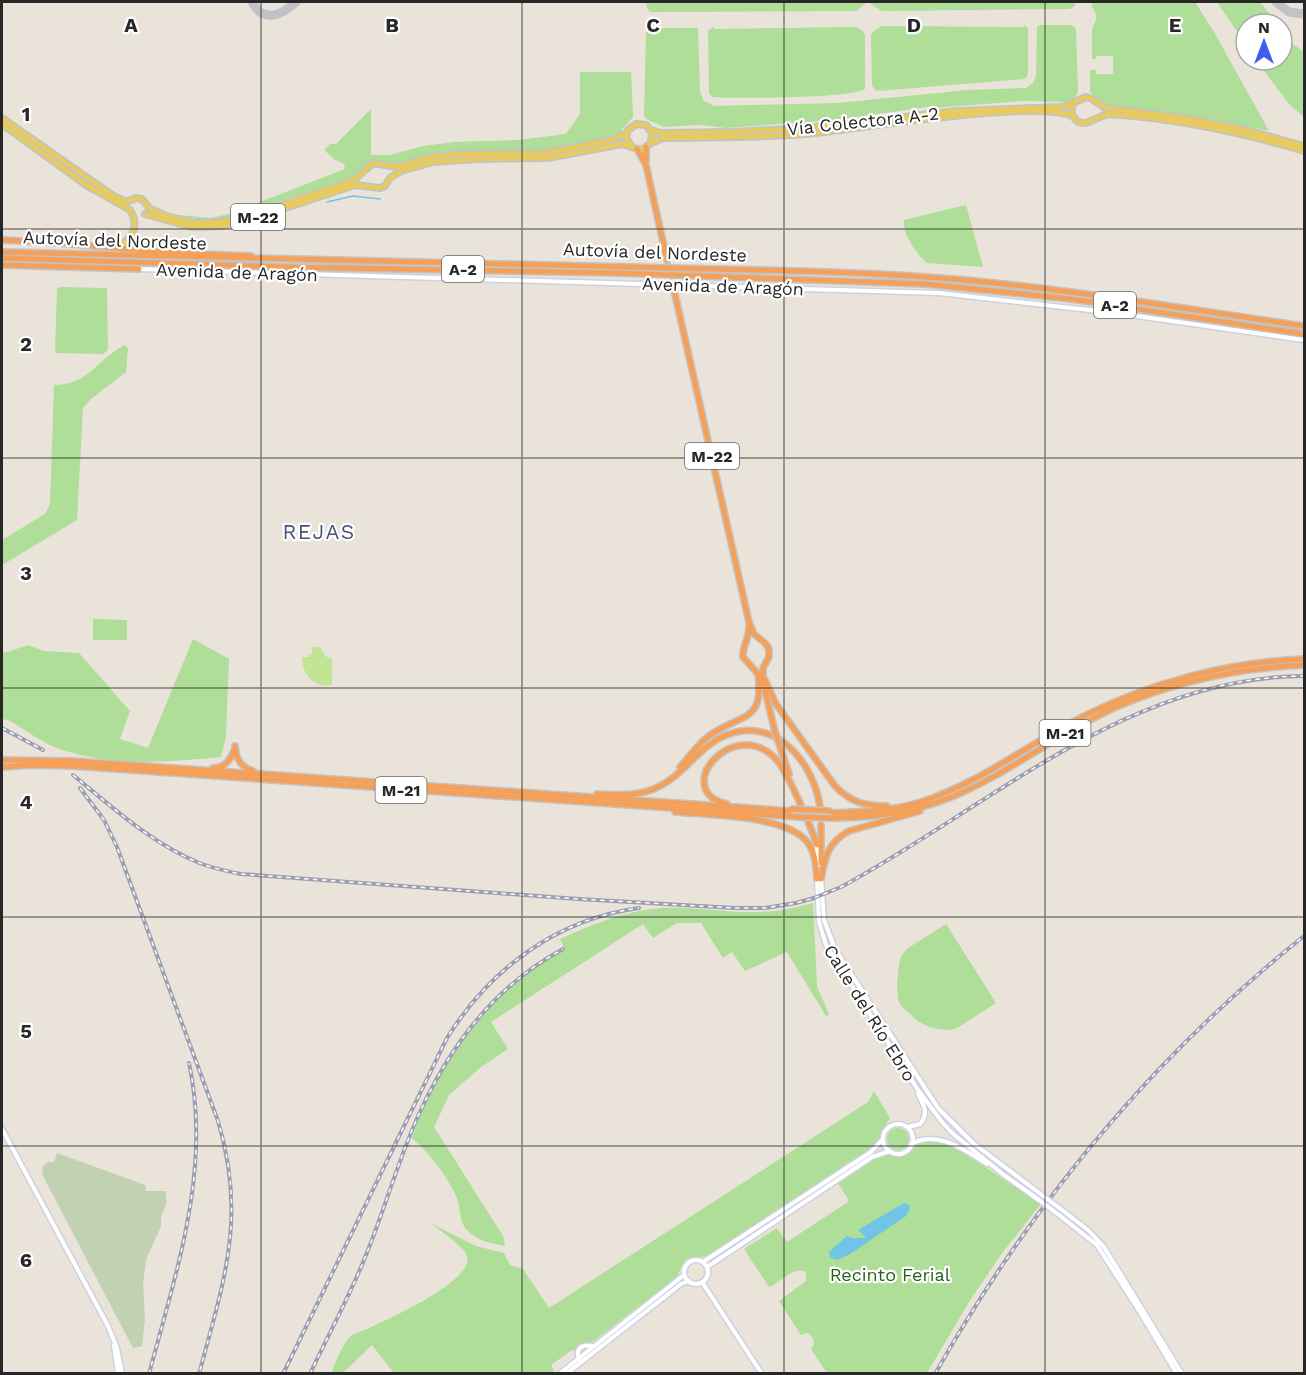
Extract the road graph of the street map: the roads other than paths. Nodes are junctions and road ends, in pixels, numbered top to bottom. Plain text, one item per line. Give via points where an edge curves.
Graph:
1 (1074, 102) junction
2 (1097, 104) junction
3 (1074, 117) junction
4 (2, 118) edge
5 (1095, 119) junction
6 (2, 124) edge
7 (651, 130) junction
8 (627, 133) junction
9 (648, 145) junction
10 (1305, 146) edge
11 (634, 148) junction
12 (1305, 151) edge
13 (646, 165) junction
14 (386, 166) junction
15 (365, 173) junction
16 (390, 178) junction
17 (370, 186) junction
18 (131, 201) junction
19 (148, 207) junction
20 (131, 212) junction
21 (145, 214) junction
22 (2, 240) edge
23 (74, 244) junction
24 (2, 252) edge
25 (115, 255) junction
26 (268, 257) junction
27 (2, 258) edge
28 (375, 260) junction
29 (667, 260) tunnel mouth
30 (2, 266) edge
31 (139, 269) joint
32 (674, 290) tunnel mouth
33 (1305, 326) edge
34 (1305, 334) edge
35 (1305, 340) edge
36 (749, 622) junction
37 (759, 640) junction
38 (747, 643) junction
39 (1305, 658) edge
40 (765, 663) junction
41 (752, 665) junction
42 (1305, 665) edge
43 (761, 673) junction
44 (3, 760) edge
45 (2, 767) edge
46 (183, 769) junction
47 (302, 777) junction
48 (665, 783) junction
49 (967, 789) junction
50 (947, 792) junction
51 (538, 794) junction
52 (614, 804) junction
53 (800, 806) junction
54 (820, 806) dead end
55 (791, 810) junction
56 (831, 814) junction
57 (820, 825) dead end
58 (817, 845) junction
59 (821, 865) junction
60 (819, 879) junction
61 (902, 1064) junction
62 (907, 1128) junction
63 (2, 1129) edge
64 (883, 1139) junction
65 (912, 1144) junction
66 (890, 1151) junction
67 (1004, 1175) junction
68 (1040, 1197) junction
69 (1061, 1213) junction
70 (703, 1262) junction
71 (707, 1267) junction
72 (684, 1275) junction
73 (689, 1281) junction
74 (702, 1282) junction
75 (579, 1359) junction
76 (120, 1374) edge
77 (559, 1374) edge
78 (566, 1374) edge
79 (762, 1374) edge
80 (1177, 1374) edge
81 (1182, 1374) edge

1 - 2 main road via 1086,97
1 - 3 main road
1 - 7 main road, Vía Colectora A-2 via 807,128 671,133
2 - 5 main road
2 - 10 main road via 1242,129
3 - 5 main road via 1086,123
3 - 9 main road, Vía Colectora A-2 via 1064,112 958,116 803,134 663,138
4 - 18 main road via 97,186 123,201
5 - 12 main road via 1108,114 1184,123 1241,133
6 - 20 main road via 86,185
7 - 8 main road, M-22 via 636,123
7 - 9 main road
8 - 11 main road via 627,141
8 - 14 main road, M-22 via 561,151 449,155
9 - 11 main road, M-22
9 - 13 highway
11 - 13 highway
11 - 16 main road, M-22 via 622,144 548,158 433,162
13 - 29 highway
14 - 15 main road, M-22 via 374,164
14 - 16 main road
15 - 17 main road
15 - 19 main road, M-22 via 353,181 220,222 181,221
16 - 17 main road, M-22 via 383,187
17 - 21 main road, M-22 via 355,185 221,226 192,227
18 - 19 main road via 142,199
18 - 20 main road
19 - 21 main road
20 - 21 main road via 138,217
20 - 23 main road via 135,228 131,238 122,244
22 - 23 highway
23 - 26 highway
24 - 25 highway, Autovía del Nordeste / A-2
25 - 26 highway
25 - 28 highway, Autovía del Nordeste / A-2
26 - 28 highway
27 - 34 highway, Autovía del Nordeste / A-2 via 924,284 1071,299
28 - 33 highway, Autovía del Nordeste / A-2 via 925,277 1072,292
30 - 31 highway
31 - 35 main road, Avenida de Aragón via 939,293
32 - 36 highway, M-22
36 - 37 highway, M-22
36 - 38 highway, M-22
37 - 38 highway
37 - 40 highway, M-22 via 769,650
38 - 41 highway, M-22 via 743,657
39 - 50 highway, M-21 via 1200,674 1129,696 1070,723
40 - 41 highway
40 - 43 highway, M-22
41 - 43 highway, M-22
42 - 49 highway, M-21 via 1221,675 1147,695 1082,724
43 - 48 highway via 759,698 752,712 706,738
43 - 50 highway via 786,720 835,786 851,800 887,806
43 - 53 highway, M-22, bridge via 774,728
44 - 46 highway, M-21
45 - 52 highway, M-21 via 73,766
46 - 47 highway, M-21
46 - 47 highway via 218,768 230,760 235,746 237,759 248,769
47 - 51 highway, M-21
48 - 51 highway via 636,794
48 - 54 highway via 718,739 741,732 764,733 783,741 798,754 814,782
49 - 56 highway, M-21 via 905,812 860,818
49 - 60 highway via 922,811 842,834 826,852
50 - 56 highway, M-21 via 904,806
51 - 55 highway, M-21
52 - 56 highway, M-21, bridge via 800,817
52 - 60 highway via 759,820 786,827 809,844
53 - 55 highway via 777,759 758,747 730,748 707,766 706,789 719,802
53 - 58 highway, M-22
55 - 56 highway, M-21, bridge
57 - 59 highway
58 - 59 main road, Calle del Río Ebro
58 - 60 main road, Calle del Río Ebro
59 - 60 main road, Calle del Río Ebro
60 - 61 main road, Calle del Río Ebro via 819,922 826,945
60 - 68 main road, Calle del Río Ebro via 824,920 835,949 938,1108 973,1143
61 - 62 main road via 926,1109 920,1124
61 - 67 main road, Calle del Río Ebro via 947,1128
62 - 64 main road via 894,1125 886,1130
62 - 65 main road
63 - 76 main road via 113,1338
64 - 66 main road
64 - 70 main road via 871,1152
65 - 66 main road via 905,1151
65 - 67 main road via 930,1139 951,1143
66 - 71 main road via 872,1156
67 - 68 main road, Calle del Río Ebro
68 - 69 main road, Calle del Río Ebro, bridge
69 - 80 main road via 1096,1245
69 - 81 main road via 1095,1236 1104,1247
70 - 71 main road
70 - 72 main road via 688,1262
71 - 74 main road
72 - 73 main road
72 - 75 main road
73 - 74 main road
73 - 75 main road via 671,1290
74 - 79 main road
75 - 77 main road
75 - 78 main road

